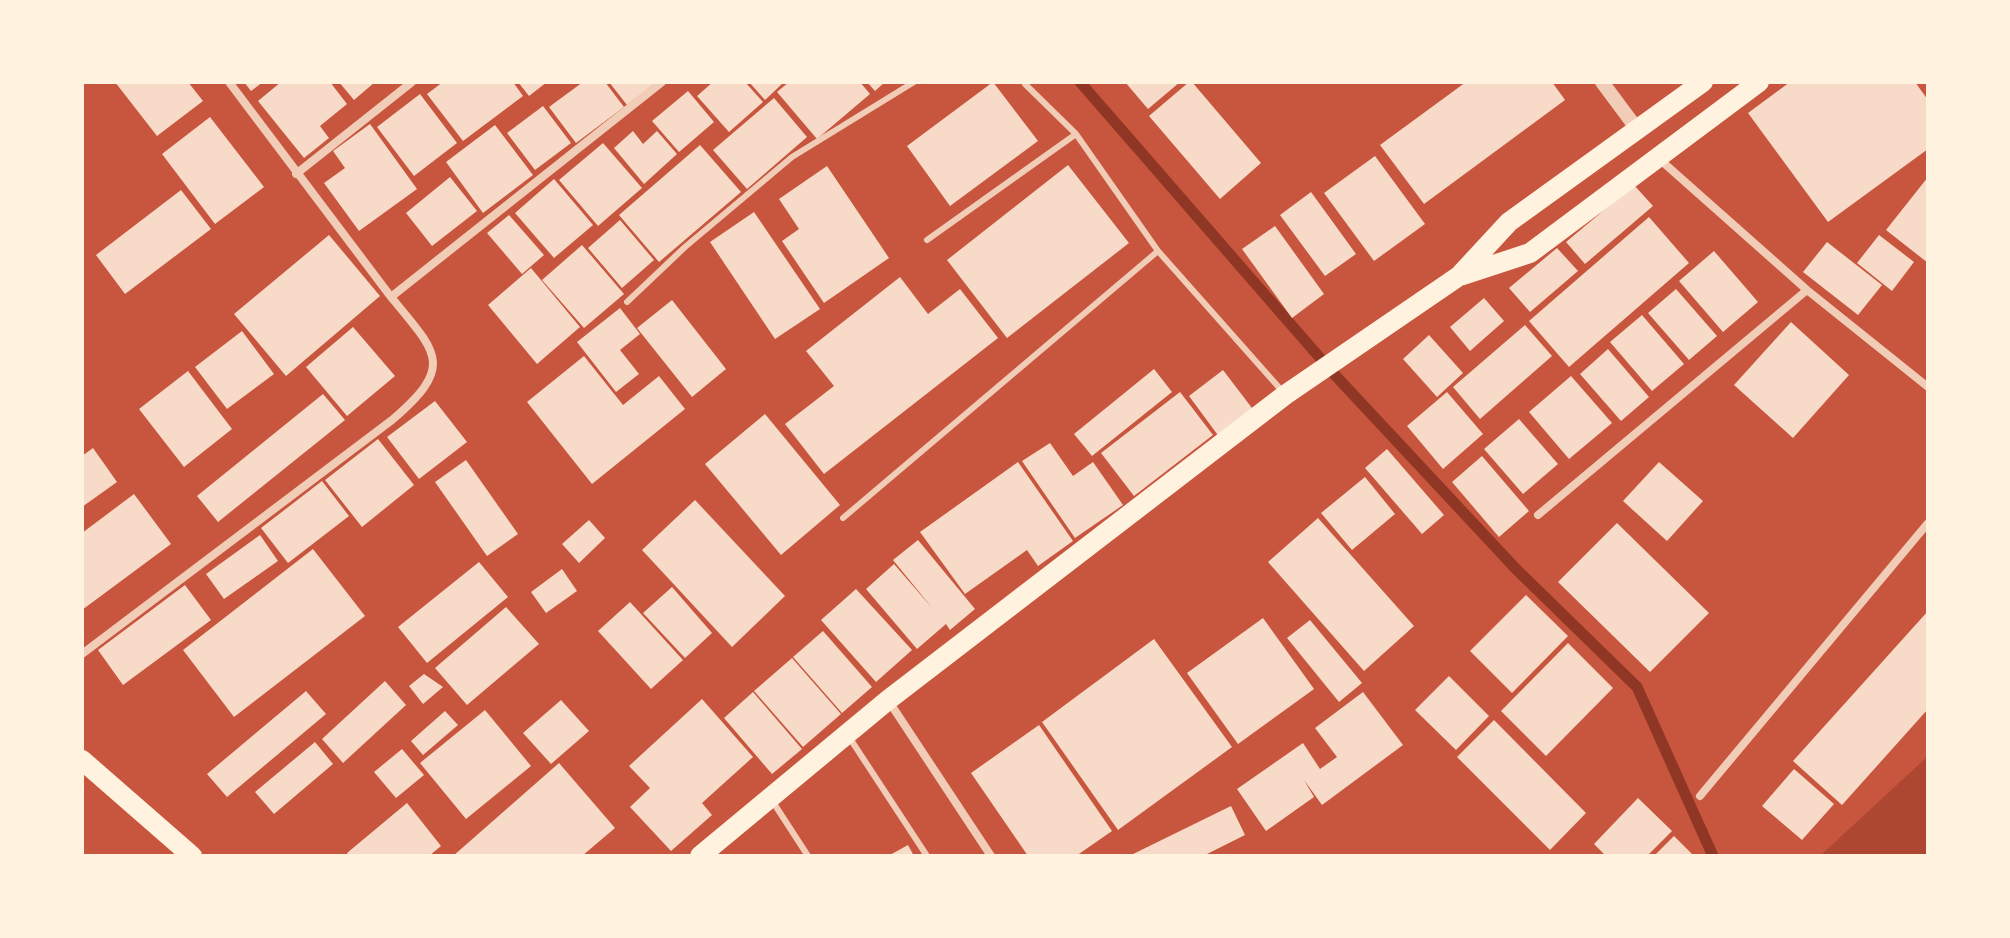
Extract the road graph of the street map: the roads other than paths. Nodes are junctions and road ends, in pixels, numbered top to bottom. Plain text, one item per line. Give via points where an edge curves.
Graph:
1 (229, 82) edge
2 (412, 82) edge
3 (662, 82) edge
4 (914, 82) edge
5 (1602, 82) edge
6 (1703, 82) edge
7 (1759, 82) edge
8 (1025, 84) edge
9 (1637, 129) junction
10 (1076, 134) junction
11 (1657, 157) junction
12 (296, 174) junction
13 (927, 240) dead end
14 (1158, 251) junction
15 (1459, 276) junction
16 (1807, 290) junction
17 (391, 297) junction
18 (627, 302) dead end
19 (1928, 387) edge
20 (1293, 391) junction
21 (1538, 515) dead end
22 (843, 518) dead end
23 (1928, 523) edge
24 (82, 654) edge
25 (888, 700) junction
26 (847, 734) junction
27 (82, 760) edge
28 (1700, 796) dead end
29 (770, 797) junction
30 (192, 856) edge
31 (700, 856) edge
32 (808, 856) edge
33 (927, 856) edge
34 (991, 856) edge

1 - 12 street
2 - 12 street
3 - 17 street
4 - 18 lane via 792,157
5 - 9 street
6 - 9 main road
7 - 11 main road
8 - 10 lane
9 - 15 main road via 1509,222
10 - 13 lane
10 - 14 lane
11 - 15 main road via 1530,253
11 - 16 street
12 - 17 street
14 - 20 lane
14 - 22 lane
15 - 20 main road
16 - 19 street
16 - 21 street
17 - 24 street via 431,347 433,372 425,388 392,420
20 - 25 main road
23 - 28 street
25 - 26 main road
25 - 34 street
26 - 29 main road
26 - 33 lane
27 - 30 main road
29 - 31 main road
29 - 32 lane

